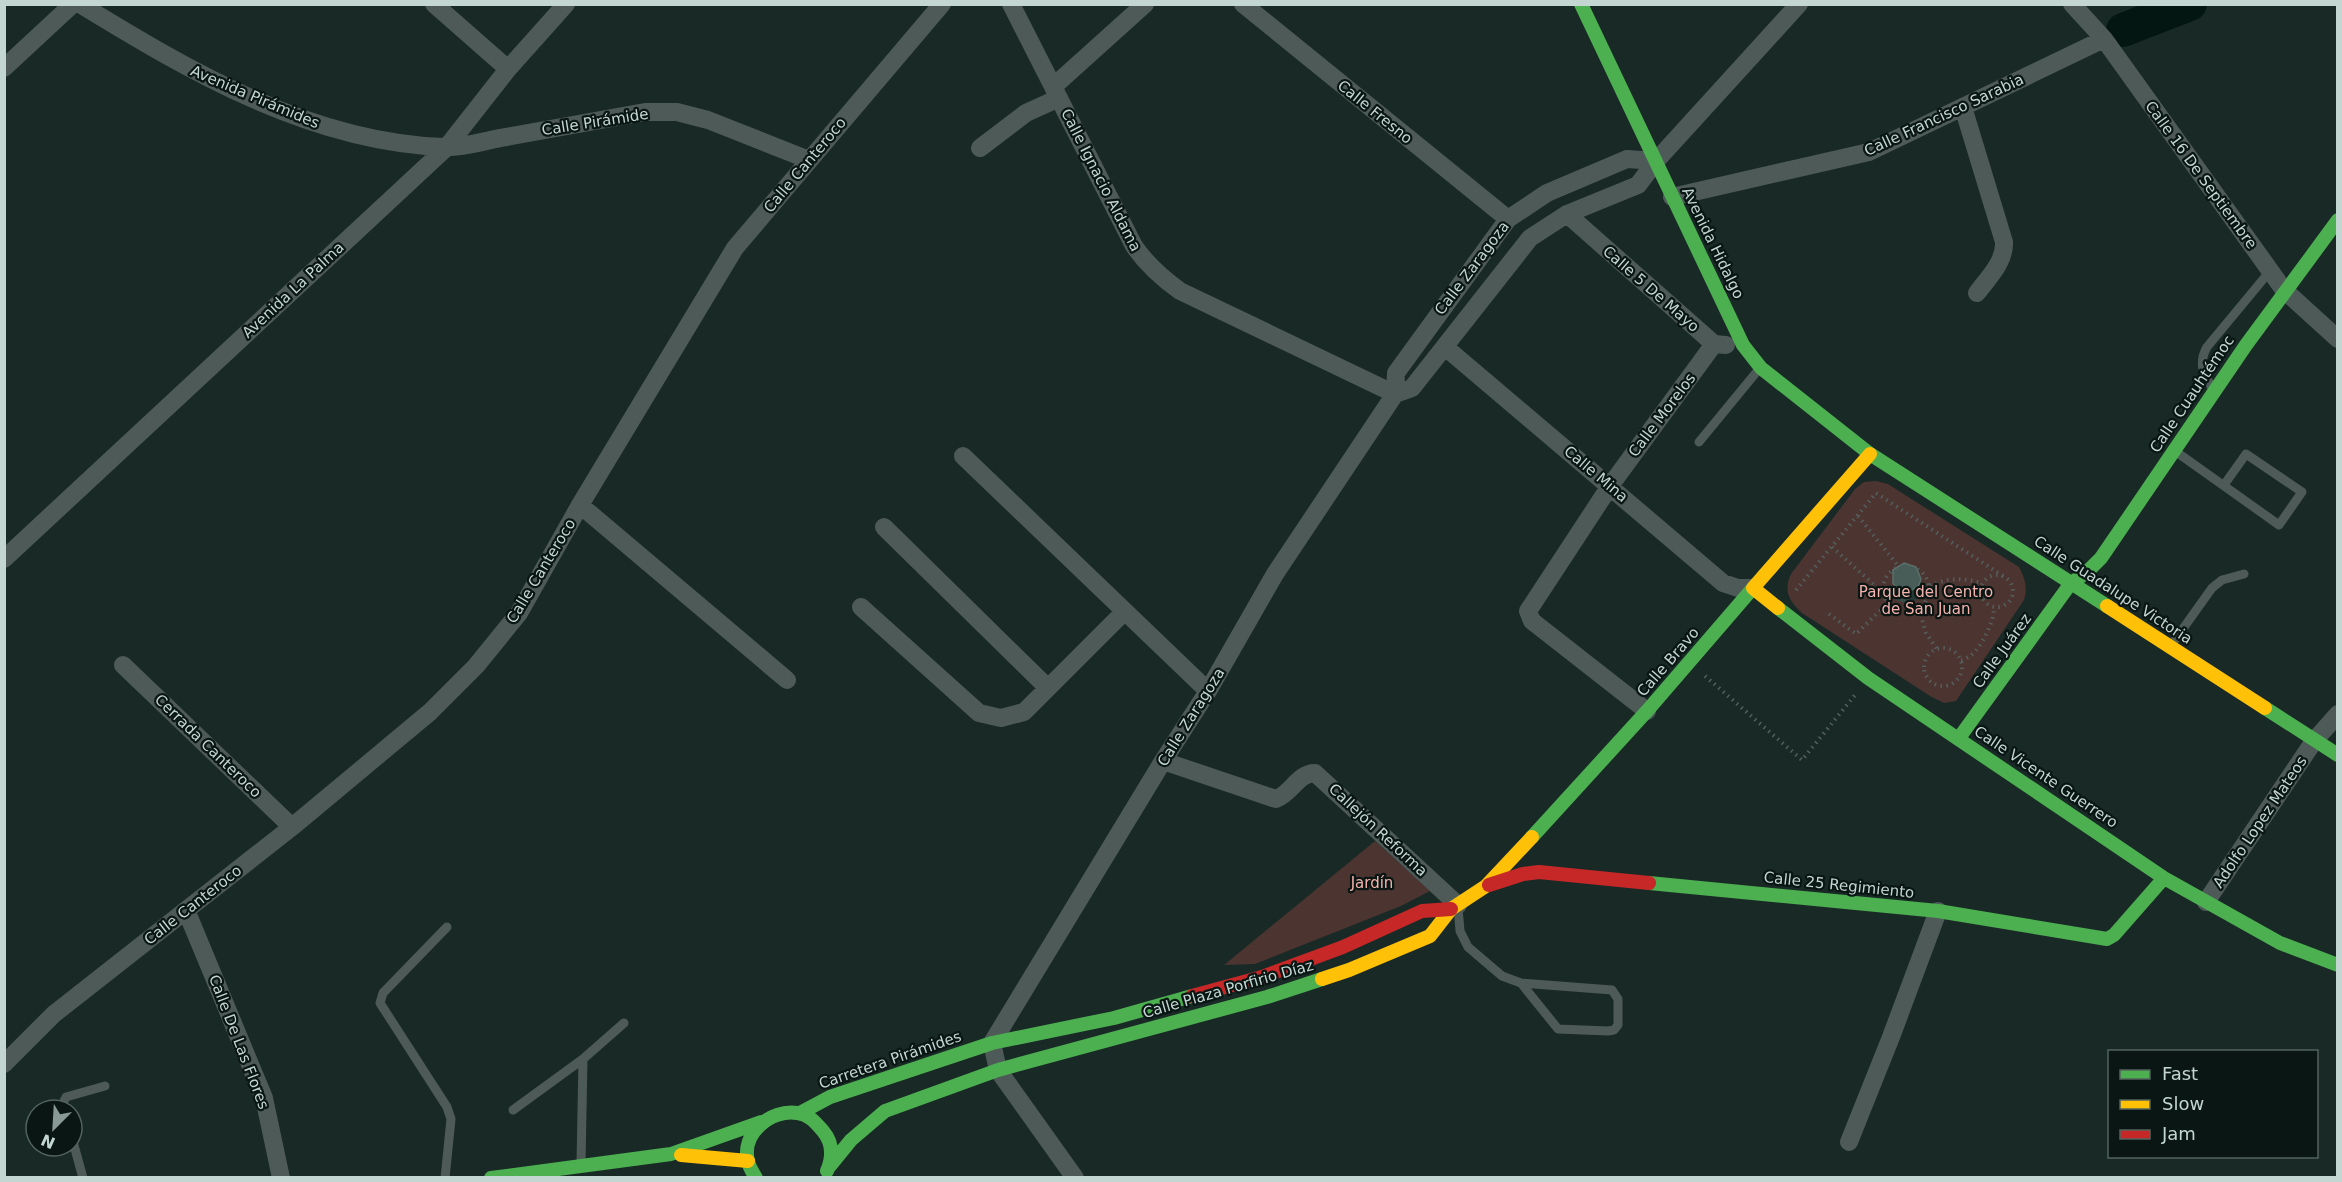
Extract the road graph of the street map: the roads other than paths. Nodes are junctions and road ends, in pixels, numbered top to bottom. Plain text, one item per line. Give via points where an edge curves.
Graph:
1 (73, 4) edge
2 (80, 4) edge
3 (434, 4) edge
4 (566, 4) edge
5 (942, 4) edge
6 (1011, 4) edge
7 (1145, 4) edge
8 (1243, 4) edge
9 (1581, 4) edge
10 (1799, 4) edge
11 (2072, 4) edge
12 (2104, 39) junction
13 (4, 68) edge
14 (508, 69) junction
15 (1057, 92) junction
16 (1963, 107) junction
17 (446, 148) junction
18 (980, 148) dead end
19 (809, 160) junction
20 (1656, 161) junction
21 (1672, 197) junction
22 (1567, 214) junction
23 (1508, 219) junction
24 (2337, 220) edge
25 (2270, 271) junction
26 (2284, 290) junction
27 (1977, 293) dead end
28 (2337, 339) edge
29 (1714, 345) junction
30 (1743, 345) junction
31 (1444, 347) junction
32 (1761, 368) junction
33 (2213, 390) junction
34 (1395, 394) junction
35 (1699, 442) dead end
36 (2174, 450) junction
37 (1870, 454) junction
38 (963, 456) dead end
39 (2224, 485) junction
40 (1610, 486) junction
41 (580, 505) junction
42 (884, 527) dead end
43 (4, 559) edge
44 (2244, 574) dead end
45 (2071, 583) junction
46 (1753, 588) junction
47 (861, 607) dead end
48 (1125, 610) junction
49 (2170, 646) junction
50 (123, 665) dead end
51 (787, 680) dead end
52 (1048, 688) junction
53 (1208, 691) junction
54 (1647, 711) junction
55 (2337, 714) edge
56 (1959, 738) junction
57 (2314, 741) junction
58 (2337, 755) edge
59 (1163, 761) junction
60 (292, 827) junction
61 (2164, 878) junction
62 (1486, 886) junction
63 (2206, 902) junction
64 (1454, 907) junction
65 (186, 910) junction
66 (1938, 911) junction
67 (447, 927) dead end
68 (2337, 965) edge
69 (1521, 982) junction
70 (624, 1023) dead end
71 (992, 1043) junction
72 (583, 1059) junction
73 (4, 1064) edge
74 (998, 1070) junction
75 (105, 1086) dead end
76 (66, 1098) edge
77 (513, 1110) dead end
78 (800, 1113) junction
79 (761, 1122) junction
80 (1849, 1142) dead end
81 (672, 1154) junction
82 (78, 1158) edge
83 (748, 1161) junction
84 (581, 1166) junction
85 (826, 1172) edge
86 (542, 1174) edge
87 (83, 1178) edge
88 (281, 1178) edge
89 (445, 1178) edge
90 (491, 1178) edge
91 (756, 1178) edge
92 (1075, 1178) edge

1 - 13 street
2 - 17 street, Avenida Pirámides via 171,59 307,120 370,138
3 - 14 street
4 - 14 street, Avenida La Palma
5 - 19 street, Calle Canteroco
6 - 15 street, Calle Ignacio Aldama
7 - 15 street
8 - 23 street, Calle Fresno
9 - 20 main road, Avenida Hidalgo
10 - 20 street, Calle Zaragoza
11 - 12 street, Calle 16 De Septiembre
12 - 16 street, Calle Francisco Sarabia
12 - 25 street, Calle 16 De Septiembre
14 - 17 street, Avenida La Palma
15 - 18 street
15 - 34 street, Calle Ignacio Aldama via 1134,246 1161,277 1180,291
16 - 21 street, Calle Francisco Sarabia via 1869,152
16 - 27 street via 2005,253
17 - 19 street, Calle Pirámide via 645,112 677,112 708,120
17 - 43 street, Avenida La Palma
19 - 41 street, Calle Canteroco via 735,249
20 - 21 main road, Avenida Hidalgo
20 - 22 street, Calle Zaragoza via 1638,185
20 - 23 street, Calle Zaragoza via 1627,159 1547,193
21 - 30 main road, Avenida Hidalgo
22 - 29 street, Calle 5 De Mayo
22 - 31 street, Calle Zaragoza via 1530,238
23 - 34 street, Calle Zaragoza via 1396,373
24 - 26 main road, Calle Cuauhtémoc
25 - 26 street, Calle 16 De Septiembre
25 - 33 lane via 2202,357 2201,369
26 - 28 street, Calle 16 De Septiembre
26 - 33 main road, Calle Cuauhtémoc
29 - 30 street
29 - 40 street, Calle Morelos
30 - 32 main road, Avenida Hidalgo
31 - 34 street, Calle Zaragoza via 1412,388
31 - 40 street, Calle Mina
32 - 35 lane
32 - 37 main road, Avenida Hidalgo
33 - 36 main road, Calle Cuauhtémoc
34 - 53 street, Calle Zaragoza via 1275,574
36 - 39 lane
36 - 45 main road, Calle Cuauhtémoc via 2101,558
37 - 45 main road, Calle Guadalupe Victoria
37 - 46 main road, Calle Bravo
38 - 48 street
39 - 39 lane via 2279,525 2302,492 2246,454
40 - 46 street, Calle Mina via 1723,583
40 - 54 street, Calle Morelos via 1529,605 1528,616
41 - 51 street
41 - 60 street, Calle Canteroco via 519,613 476,666 430,712
42 - 52 street
44 - 49 lane via 2222,580 2212,588
45 - 49 main road, Calle Guadalupe Victoria
45 - 56 main road, Calle Juárez
46 - 54 main road, Calle Bravo
46 - 56 main road, Calle Vicente Guerrero via 1868,678
47 - 52 street via 979,713 1001,718 1024,712
48 - 52 street
48 - 53 street
49 - 57 main road, Calle Guadalupe Victoria
50 - 60 street, Cerrada Canteroco
53 - 59 street, Calle Zaragoza
54 - 62 main road, Calle Bravo
55 - 57 street, Adolfo Lopez Mateos
56 - 61 main road, Calle Vicente Guerrero
57 - 58 main road, Calle Guadalupe Victoria
57 - 63 street, Adolfo Lopez Mateos
59 - 64 street, Callejón Reforma via 1276,799 1304,776 1315,773
59 - 71 street, Calle Zaragoza
60 - 65 street, Calle Canteroco
61 - 63 main road, Calle Vicente Guerrero
61 - 66 main road, Calle 25 Regimiento via 2107,939
62 - 64 main road, Calle Plaza Porfirio Díaz
62 - 66 main road, Calle 25 Regimiento via 1539,872
63 - 68 main road, Calle Vicente Guerrero via 2280,943
64 - 69 lane via 1468,947 1502,976
64 - 71 main road, Calle Plaza Porfirio Díaz via 1422,911 1343,947 1262,977 1114,1018
64 - 74 main road, Calle Plaza Porfirio Díaz via 1430,936 1349,970 1255,1000
65 - 73 street, Calle Canteroco via 54,1014
65 - 88 street, Calle De Las Flores via 264,1098
66 - 80 street
67 - 89 lane via 383,993 380,1003 447,1107 451,1119
69 - 69 lane via 1612,990 1618,999 1618,1025 1608,1031 1561,1031
70 - 72 lane
71 - 74 street
71 - 78 main road, Carretera Pirámides via 830,1097
72 - 77 lane
72 - 84 lane
74 - 85 main road via 885,1111 851,1140
74 - 92 street
75 - 76 lane
78 - 79 main road, Carretera Pirámides via 780,1113
78 - 85 main road via 813,1118 829,1140 831,1153
79 - 81 main road, Carretera Pirámides
79 - 83 main road via 748,1147
81 - 83 main road
81 - 84 main road
82 - 87 lane
83 - 91 main road
84 - 86 main road
86 - 90 main road

